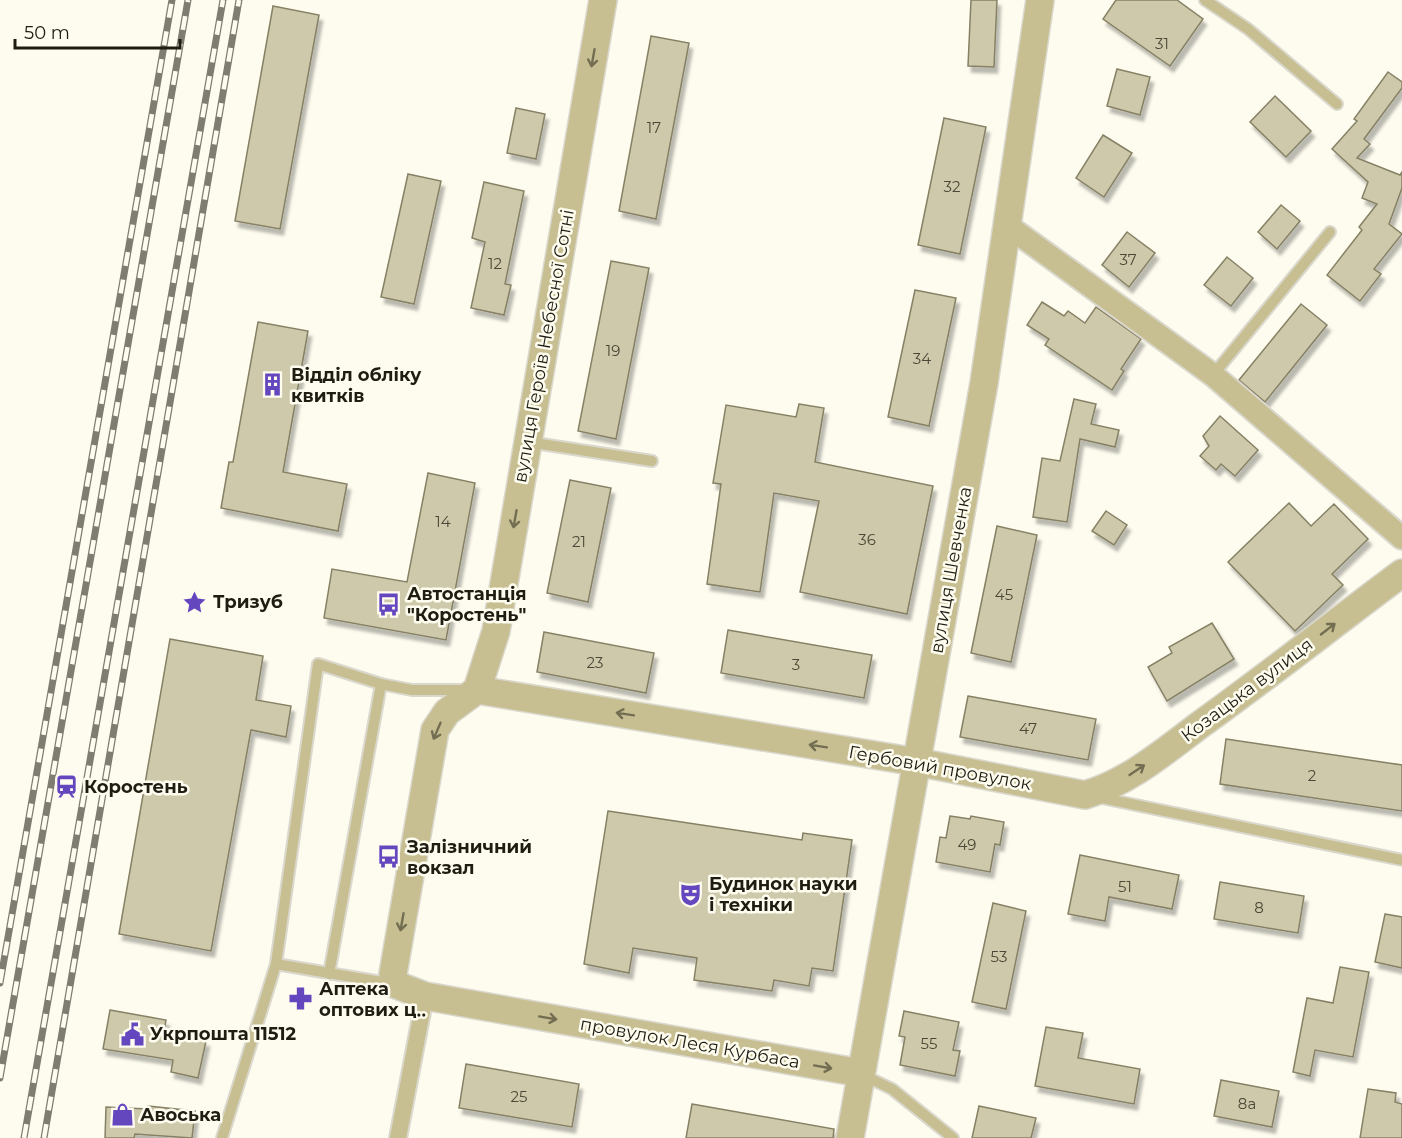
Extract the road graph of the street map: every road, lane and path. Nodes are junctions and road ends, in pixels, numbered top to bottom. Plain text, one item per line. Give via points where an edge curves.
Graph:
1 (603, 0) edge
2 (1040, 0) edge
3 (1204, 0) edge
4 (1337, 104) dead end
5 (1008, 226) junction
6 (1330, 232) dead end
7 (1213, 375) junction
8 (528, 442) junction
9 (652, 461) dead end
10 (1402, 538) edge
11 (1402, 573) edge
12 (381, 684) junction
13 (477, 690) junction
14 (917, 762) junction
15 (1085, 795) junction
16 (1402, 860) edge
17 (276, 964) junction
18 (329, 974) junction
19 (410, 990) junction
20 (861, 1074) junction
21 (222, 1138) edge
22 (398, 1138) edge
23 (850, 1138) edge
24 (953, 1138) edge

1 -> 8 street, вулиця Героїв Небесної Сотні
2 - 5 street, вулиця Шевченка
3 - 4 lane via 1248,29
5 - 7 street
5 - 14 street, вулиця Шевченка
6 - 7 lane
7 - 10 street
8 - 9 lane
8 -> 13 street, вулиця Героїв Небесної Сотні via 496,632
15 -> 11 street, Козацька вулиця via 1133,774
12 - 13 lane via 412,690
12 - 17 lane via 318,664
12 - 18 lane
14 -> 13 street, Гербовий провулок
13 -> 19 street via 447,712 435,730 393,974
14 - 15 street, Гербовий провулок
14 - 20 street, вулиця Шевченка
15 - 16 lane, Гербовий провулок
17 - 18 lane
17 - 21 lane
18 - 19 lane
19 -> 20 street, провулок Леся Курбаса
19 - 22 street
20 - 23 street, вулиця Шевченка
20 - 24 lane, провулок Леся Курбаса via 892,1089

